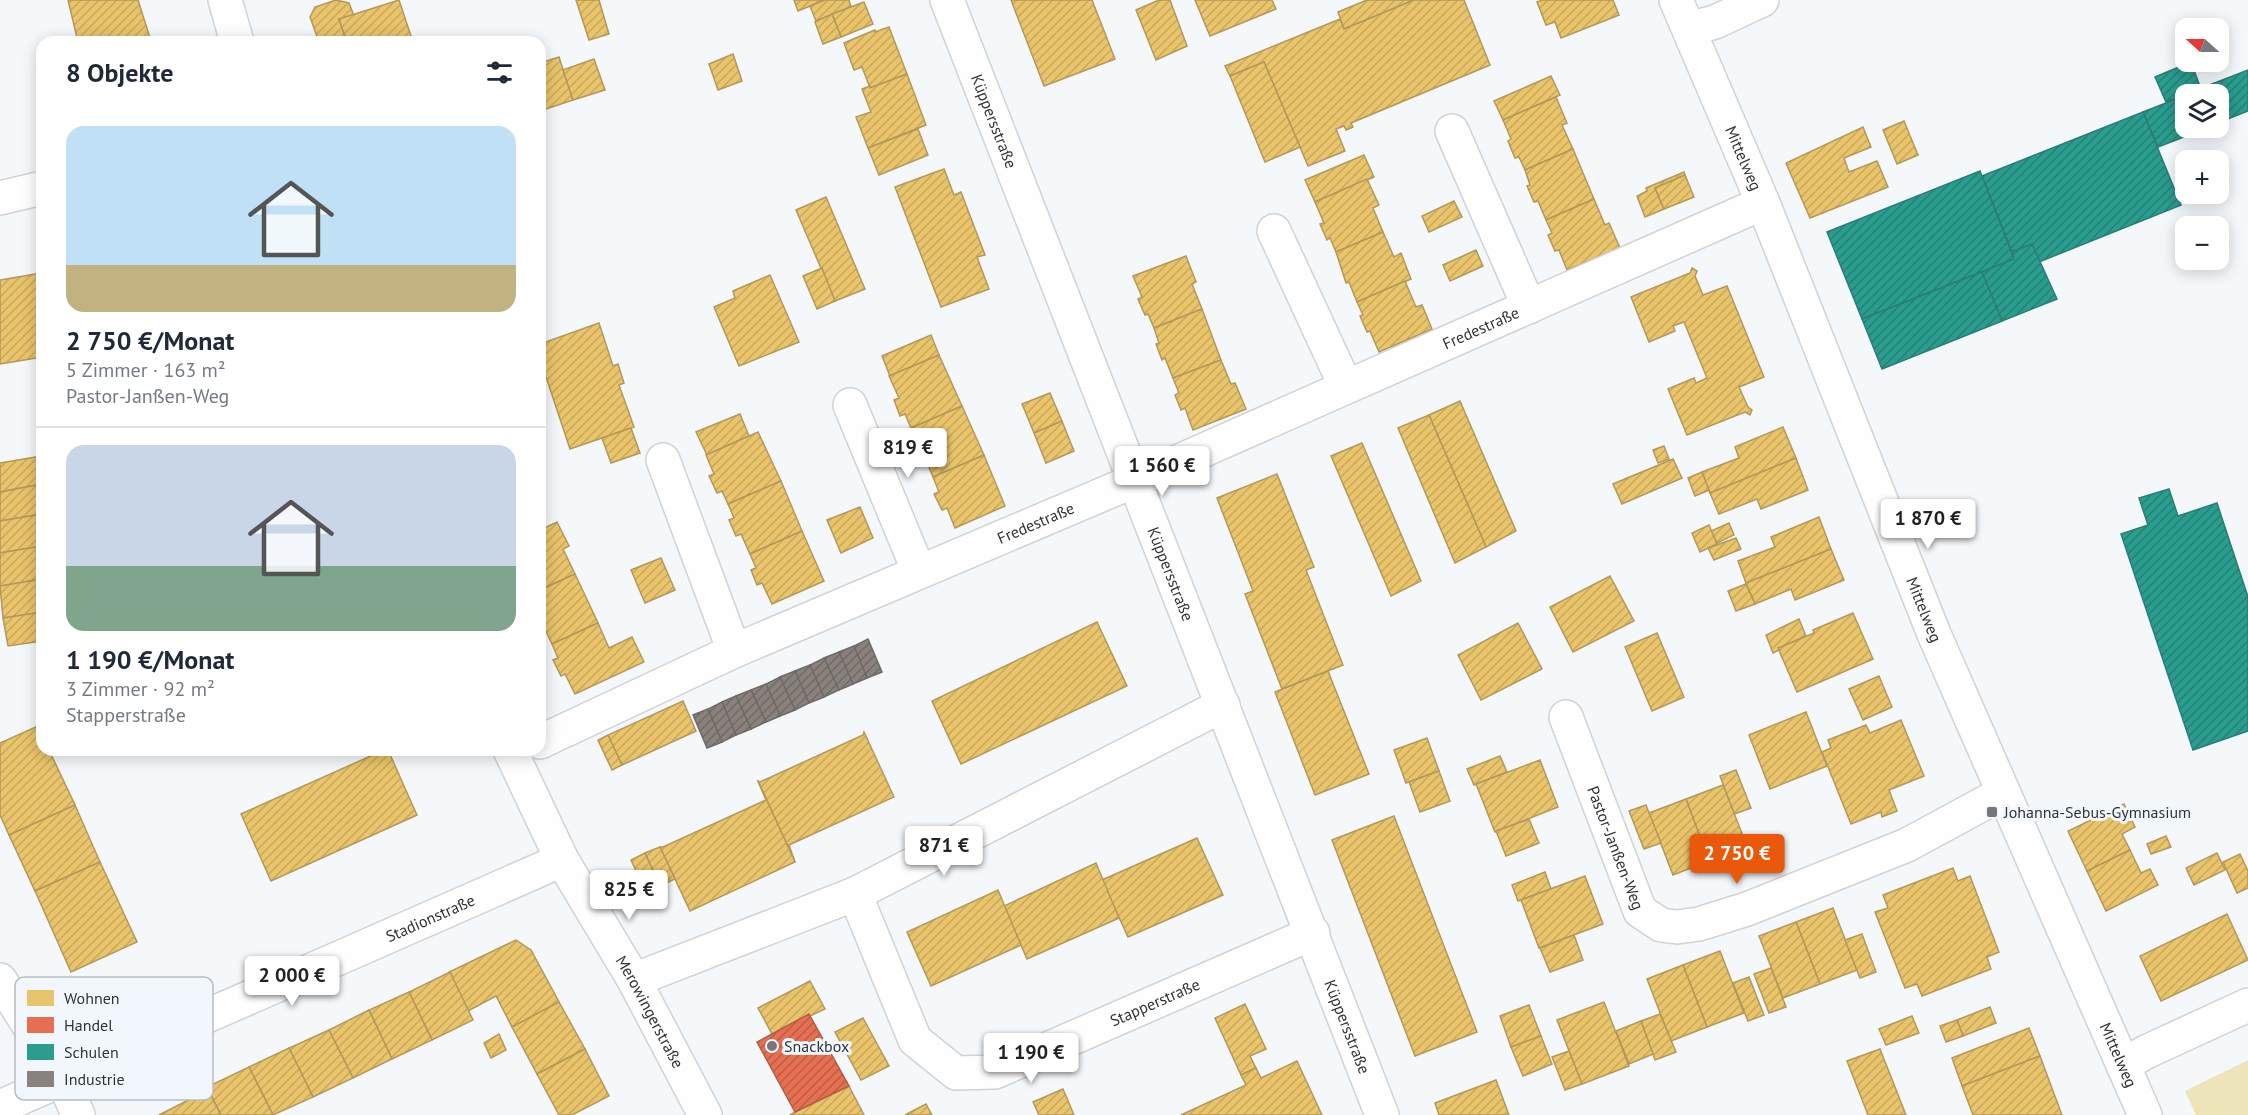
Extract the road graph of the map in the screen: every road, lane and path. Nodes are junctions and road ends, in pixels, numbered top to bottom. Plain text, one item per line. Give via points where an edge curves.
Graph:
1 (225, 0) edge
2 (947, 0) edge
3 (1762, 0) edge
4 (1682, 15) edge
5 (235, 36) edge
6 (1452, 132) dead end
7 (36, 189) edge
8 (0, 198) edge
9 (1763, 203) junction
10 (1274, 231) dead end
11 (1529, 307) junction
12 (1346, 387) junction
13 (850, 405) dead end
14 (663, 460) dead end
15 (1134, 481) junction
16 (919, 573) junction
17 (734, 651) junction
18 (1223, 705) junction
19 (1566, 717) dead end
20 (546, 739) edge
21 (524, 756) edge
22 (2004, 793) junction
23 (562, 860) junction
24 (855, 894) junction
25 (1313, 933) junction
26 (0, 980) edge
27 (634, 980) junction
28 (15, 1004) edge
29 (2248, 1005) edge
30 (213, 1013) edge
31 (2123, 1065) junction
32 (16, 1100) edge
33 (72, 1100) edge
34 (0, 1107) edge
35 (78, 1115) edge
36 (705, 1115) edge
37 (1382, 1115) edge
38 (2145, 1115) edge

1 - 5 street
2 - 15 street, Küppersstraße
3 - 4 street via 1715,22
4 - 9 street, Mittelweg
6 - 11 street
7 - 8 street
9 - 11 street, Fredestraße
9 - 22 street, Mittelweg via 1934,634
10 - 12 street
11 - 12 street, Fredestraße
12 - 15 street, Fredestraße
13 - 16 street
14 - 17 street
15 - 16 street, Fredestraße
15 - 18 street, Küppersstraße
16 - 17 street, Fredestraße
17 - 20 street, Fredestraße
18 - 24 street
18 - 25 street, Küppersstraße
19 - 22 street, Pastor-Janßen-Weg via 1640,911 1661,925 1699,924 1746,909 1907,845
21 - 23 street, Merowingerstraße
22 - 31 street, Mittelweg
23 - 27 street, Merowingerstraße
23 - 30 street, Stadionstraße
24 - 25 street, Stapperstraße via 915,1040 956,1073 995,1072
24 - 27 street
25 - 37 street, Küppersstraße
26 - 28 street
27 - 36 street, Merowingerstraße
29 - 31 street
31 - 38 street, Mittelweg
32 - 34 street, Stadionstraße
33 - 35 street

